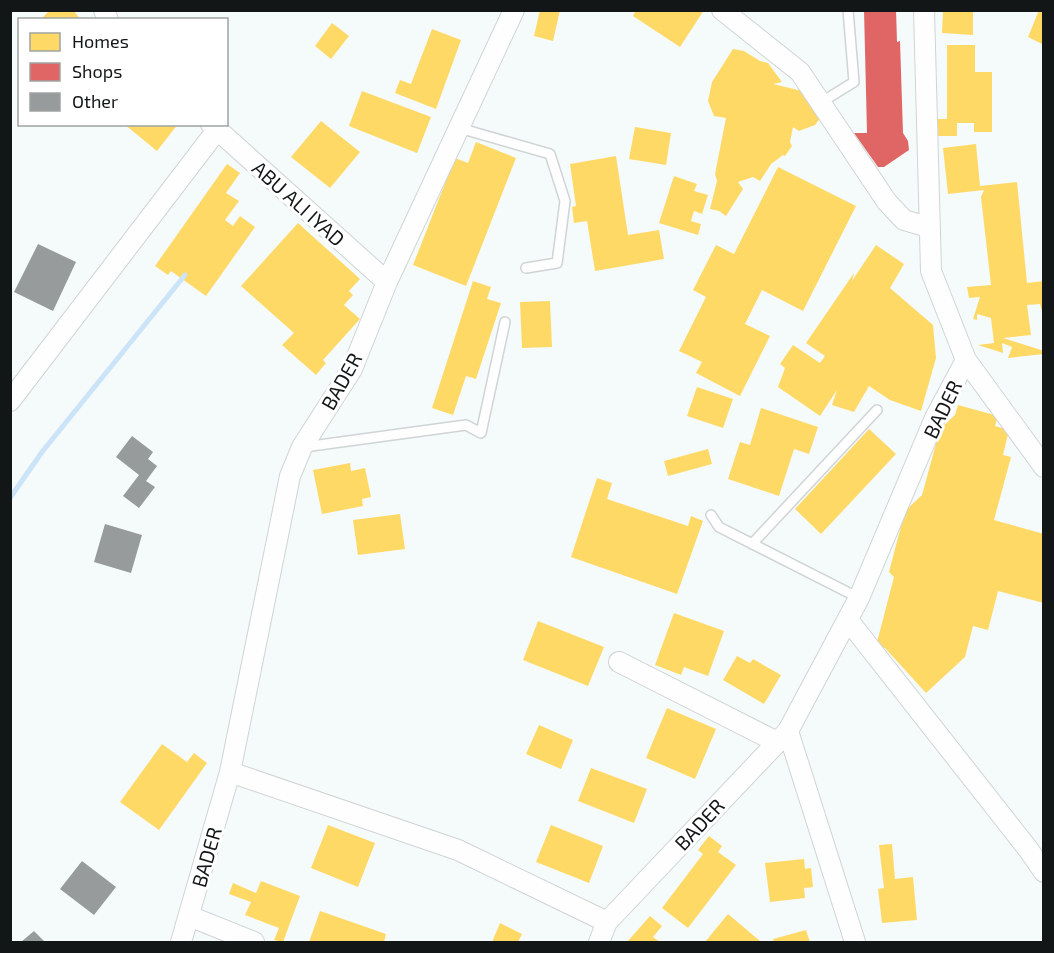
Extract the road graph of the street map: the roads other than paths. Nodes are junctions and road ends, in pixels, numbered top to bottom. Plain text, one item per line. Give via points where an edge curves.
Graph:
1 (514, 10) edge
2 (722, 10) edge
3 (848, 10) edge
4 (924, 10) edge
5 (820, 103) junction
6 (214, 127) edge
7 (459, 128) junction
8 (928, 227) junction
9 (526, 268) dead end
10 (387, 282) junction
11 (505, 322) dead end
12 (966, 360) junction
13 (10, 401) edge
14 (877, 411) dead end
15 (302, 447) junction
16 (1044, 467) edge
17 (711, 515) dead end
18 (752, 544) junction
19 (859, 598) junction
20 (848, 620) junction
21 (618, 662) dead end
22 (782, 737) junction
23 (230, 772) junction
24 (1044, 872) edge
25 (189, 916) junction
26 (607, 922) junction
27 (181, 942) edge
28 (254, 942) edge
29 (599, 942) edge
30 (855, 942) edge

1 - 7 street, BADER
2 - 5 street via 800,72
3 - 5 lane via 854,82
4 - 8 street
5 - 8 street via 887,202 904,220
6 - 10 street, ABU ALI IYAD
6 - 13 street
7 - 9 lane via 550,154 565,201 557,262
7 - 10 street, BADER
8 - 12 street via 930,271
10 - 15 street, BADER via 352,369
11 - 15 lane via 481,433 466,424
12 - 16 street
12 - 19 street, BADER via 935,418
14 - 18 lane
15 - 23 street, BADER via 290,476
17 - 18 lane via 719,527
18 - 19 lane
19 - 20 street, BADER
20 - 22 street, BADER
20 - 24 street
21 - 22 street
22 - 26 street, BADER
22 - 30 street
23 - 25 street, BADER
23 - 26 street via 458,850
25 - 27 street, BADER
25 - 28 street
26 - 29 street

